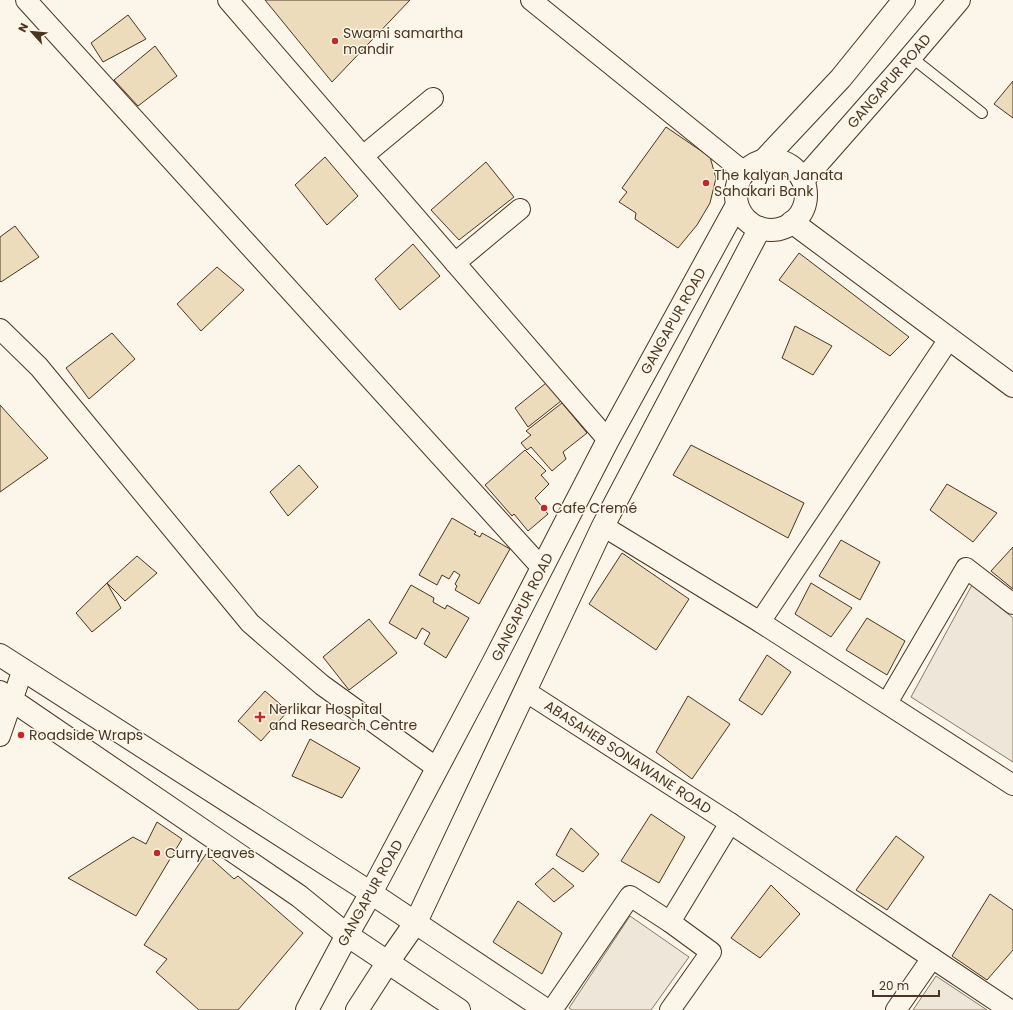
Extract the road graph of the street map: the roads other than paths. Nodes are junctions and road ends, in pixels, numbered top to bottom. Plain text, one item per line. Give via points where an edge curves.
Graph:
1 (26, 0) edge
2 (532, 0) edge
3 (904, 0) edge
4 (959, 0) edge
5 (230, 1) edge
6 (911, 57) junction
7 (433, 98) dead end
8 (982, 113) dead end
9 (363, 156) junction
10 (764, 160) junction
11 (744, 172) junction
12 (802, 180) junction
13 (737, 205) junction
14 (520, 209) dead end
15 (792, 222) junction
16 (760, 228) junction
17 (455, 263) junction
18 (0, 329) edge
19 (950, 339) junction
20 (1013, 386) edge
21 (608, 440) junction
22 (603, 526) junction
23 (542, 568) junction
24 (1013, 604) edge
25 (760, 622) junction
26 (0, 655) edge
27 (23, 669) junction
28 (525, 691) junction
29 (6, 696) edge
30 (887, 703) junction
31 (0, 736) edge
32 (437, 768) junction
33 (1013, 785) edge
34 (730, 823) junction
35 (371, 893) junction
36 (416, 922) junction
37 (670, 922) junction
38 (347, 935) junction
39 (932, 958) junction
40 (388, 962) junction
41 (307, 1010) edge
42 (358, 1010) edge
43 (459, 1010) edge
44 (546, 1010) edge
45 (552, 1010) edge
46 (670, 1010) edge
47 (896, 1010) edge
48 (1010, 1010) edge

1 - 23 street
2 - 11 street
3 - 10 main road via 841,78
4 - 6 main road, GANGAPUR ROAD
5 - 9 street
6 - 8 lane
6 - 12 main road, GANGAPUR ROAD
7 - 9 street
9 - 17 street
10 - 11 main road via 753,164
10 - 12 main road via 776,160 787,164
11 - 13 main road via 738,182
12 - 15 main road via 806,191 805,203
13 - 16 main road via 750,223
13 - 21 main road, GANGAPUR ROAD
14 - 17 street
15 - 16 main road via 783,227
15 - 19 main road
16 - 22 main road
17 - 21 street
18 - 32 street via 44,373 250,623 322,685
19 - 20 main road
19 - 25 street
21 - 23 main road, GANGAPUR ROAD
22 - 25 street
22 - 28 main road
23 - 32 main road, GANGAPUR ROAD
24 - 30 street via 966,568
25 - 30 street
26 - 27 main road
27 - 29 street
27 - 35 main road
28 - 34 street, ABASAHEB SONAWANE ROAD
28 - 36 main road
29 - 31 street
29 - 38 main road via 299,896
30 - 33 street
32 - 35 main road, GANGAPUR ROAD
34 - 37 street
34 - 39 street, ABASAHEB SONAWANE ROAD
35 - 36 main road
35 - 38 main road, GANGAPUR ROAD
36 - 40 main road
36 - 44 main road
37 - 45 street via 630,896
37 - 46 street via 711,952
38 - 40 main road
38 - 41 main road, GANGAPUR ROAD
39 - 47 street
39 - 48 street, ABASAHEB SONAWANE ROAD
40 - 42 main road
40 - 43 main road

